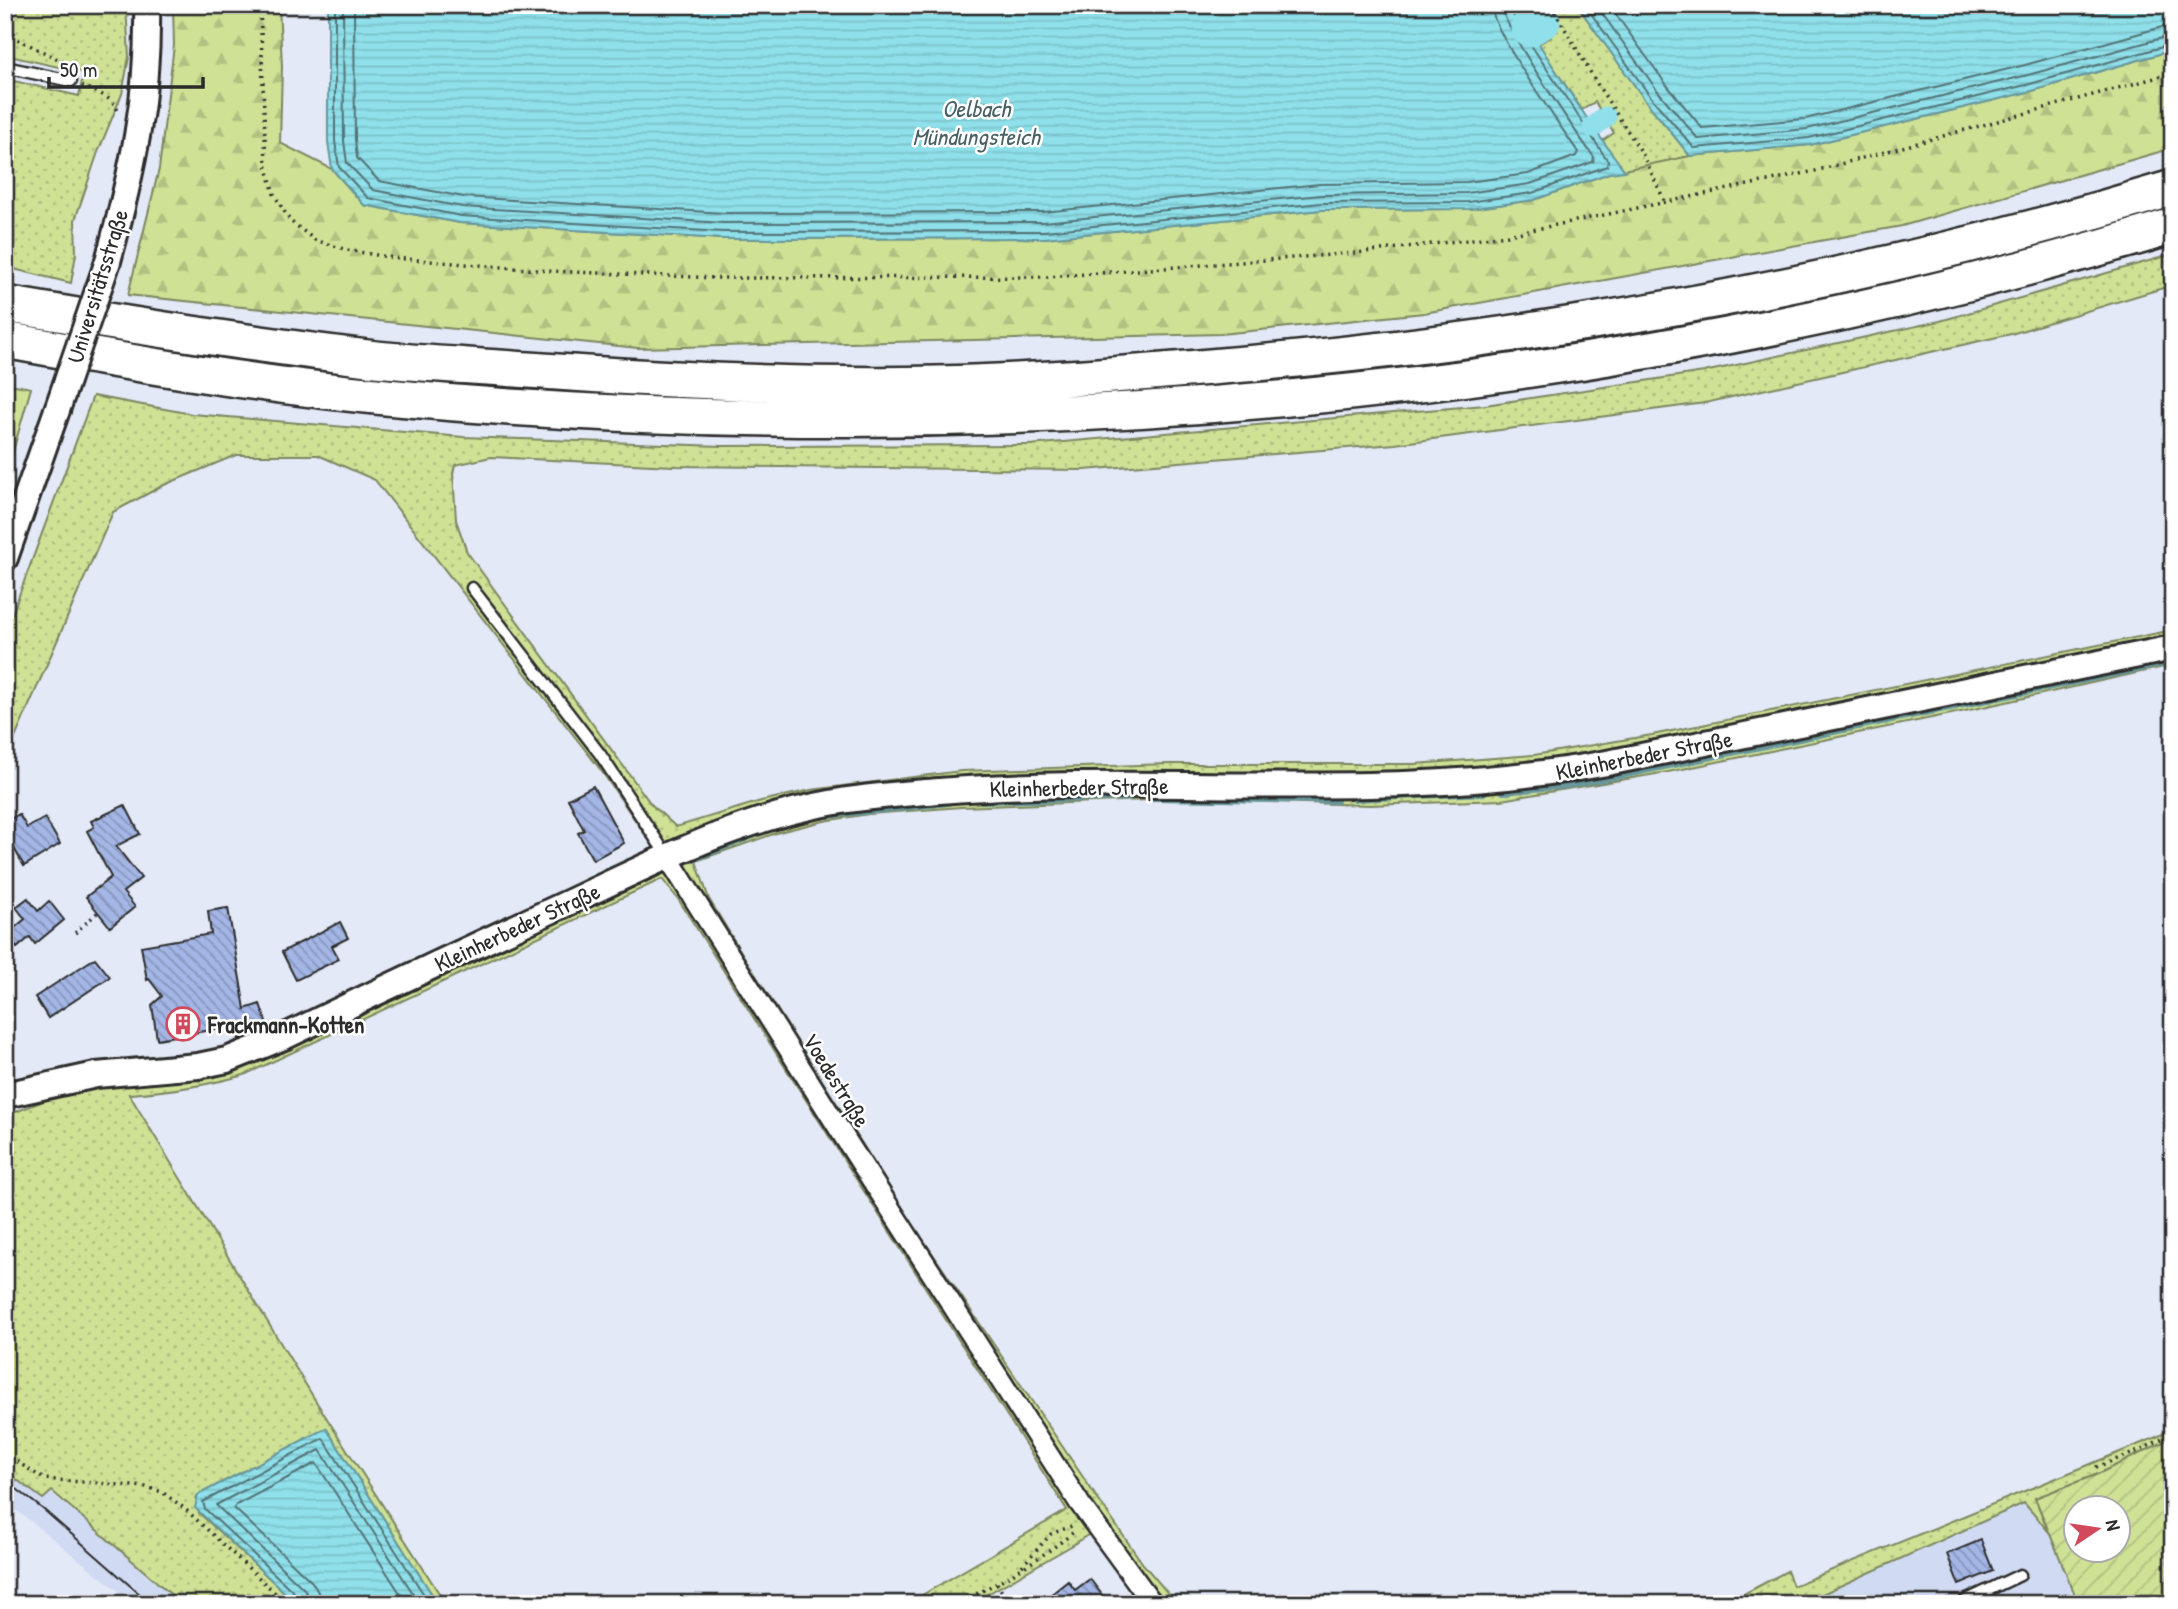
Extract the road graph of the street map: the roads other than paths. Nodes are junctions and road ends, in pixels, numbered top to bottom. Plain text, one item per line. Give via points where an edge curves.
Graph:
1 (147, 5) edge
2 (5, 67) edge
3 (71, 81) road end
4 (2173, 188) edge
5 (2173, 226) edge
6 (5, 303) edge
7 (5, 340) edge
8 (5, 558) edge
9 (472, 588) dead end
10 (2173, 648) edge
11 (667, 856) junction
12 (31, 1090) junction
13 (5, 1095) edge
14 (5, 1102) edge
15 (2020, 1575) dead end
16 (1153, 1604) edge
17 (1966, 1604) edge

1 - 8 street, Universitätsstraße, bridge via 145,93 108,261
2 - 3 lane
4 - 6 highway via 1984,242 1773,290 1632,316 1352,354 1130,374 936,384 654,379 380,359 162,330
5 - 7 highway via 1993,276 1779,327 1524,370 1292,398 1113,411 798,419 533,408 383,397 207,375
9 - 11 lane, Voedestraße via 600,754
10 - 11 street, Kleinherbeder Straße via 1572,770 1360,786 1027,786 881,796 767,817
11 - 12 street, Kleinherbeder Straße via 228,1060 96,1075
11 - 16 street, Voedestraße via 1091,1520
12 - 13 street, Kleinherbeder Straße
12 - 14 street, Kleinherbeder Straße
15 - 17 lane

